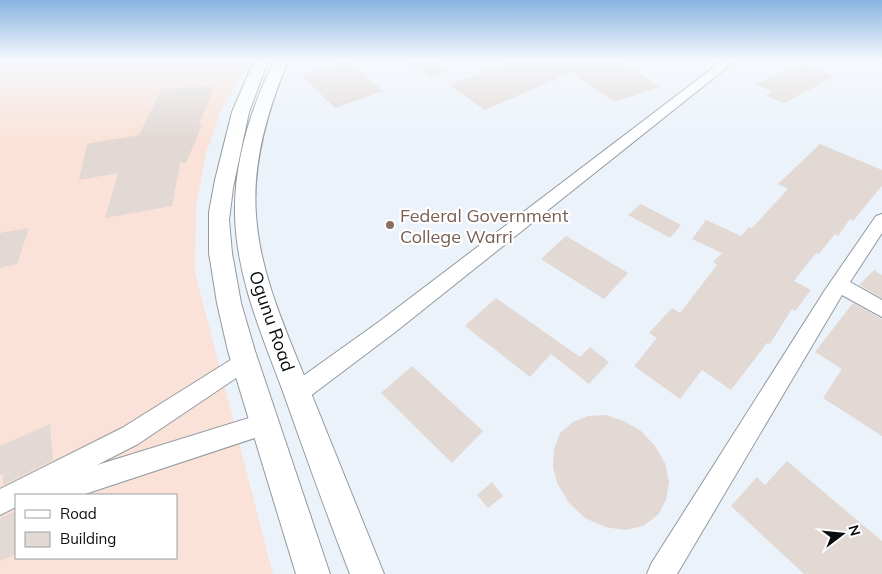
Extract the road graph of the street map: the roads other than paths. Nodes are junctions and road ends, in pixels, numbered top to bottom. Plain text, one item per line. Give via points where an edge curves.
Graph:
1 (249, 88) edge
2 (269, 88) edge
3 (695, 88) edge
4 (882, 220) edge
5 (839, 285) junction
6 (882, 309) edge
7 (244, 362) junction
8 (297, 393) junction
9 (265, 424) junction
10 (15, 494) edge
11 (16, 494) edge
12 (51, 494) edge
13 (0, 502) edge
14 (15, 507) edge
15 (0, 513) edge
16 (313, 574) edge
17 (367, 574) edge
18 (661, 574) edge

1 - 7 main road, Ogunu Road via 239,114 223,188 219,227 224,270
2 - 8 main road, Ogunu Road via 251,152 246,218 251,262
3 - 8 street
4 - 5 street
5 - 6 street
5 - 18 street
7 - 9 main road, Ogunu Road
7 - 11 street via 130,436
8 - 17 main road, Ogunu Road
9 - 12 street
9 - 16 main road, Ogunu Road
10 - 13 street
14 - 15 street

